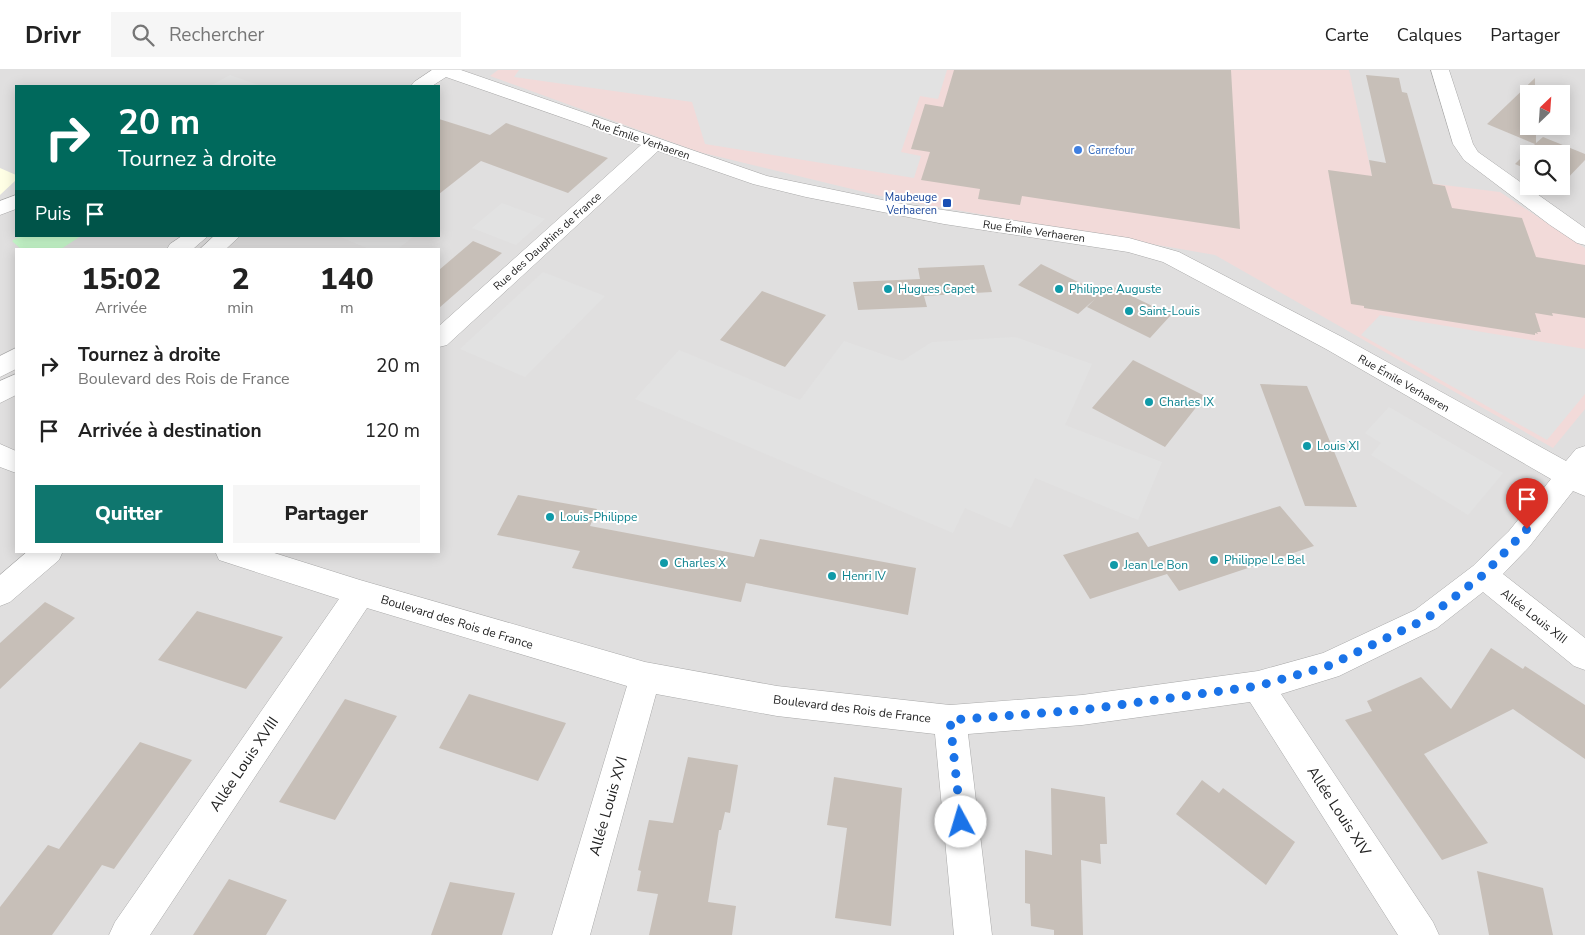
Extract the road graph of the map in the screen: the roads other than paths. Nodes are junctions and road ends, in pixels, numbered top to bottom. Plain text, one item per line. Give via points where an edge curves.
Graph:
1 (1440, 70) edge
2 (458, 72) edge
3 (423, 85) edge
4 (440, 89) edge
5 (654, 144) junction
6 (15, 202) edge
7 (0, 210) edge
8 (196, 237) edge
9 (228, 237) edge
10 (1585, 238) edge
11 (179, 248) edge
12 (212, 248) edge
13 (440, 338) edge
14 (15, 358) edge
15 (0, 368) edge
16 (15, 384) edge
17 (0, 394) edge
18 (0, 454) edge
19 (15, 462) edge
20 (1580, 473) edge
21 (47, 553) edge
22 (235, 553) edge
23 (1483, 575) junction
24 (0, 593) edge
25 (360, 593) junction
26 (1585, 656) edge
27 (645, 677) junction
28 (1258, 686) junction
29 (950, 720) junction
30 (128, 935) edge
31 (571, 935) edge
32 (973, 935) edge
33 (1420, 935) edge

1 - 10 street via 1463,144 1471,156
2 - 3 street
2 - 4 street
2 - 5 street, Rue Émile Verhaeren
5 - 13 street, Rue des Dauphins de France
5 - 20 street, Rue Émile Verhaeren via 811,194 869,206 1129,245 1171,257
6 - 7 street
8 - 11 street
9 - 12 street
14 - 15 street
16 - 17 street
18 - 19 street
20 - 23 street, Boulevard des Rois de France
21 - 24 street
22 - 25 street, Boulevard des Rois de France
23 - 26 street, Allée Louis XIII
23 - 28 street, Boulevard des Rois de France via 1426,619 1328,666
25 - 27 street, Boulevard des Rois de France
25 - 30 street, Allée Louis XVIII
27 - 29 street, Boulevard des Rois de France via 776,701
27 - 31 street, Allée Louis XVI
28 - 29 street, Boulevard des Rois de France via 1082,710
28 - 33 street, Allée Louis XIV
29 - 32 street

